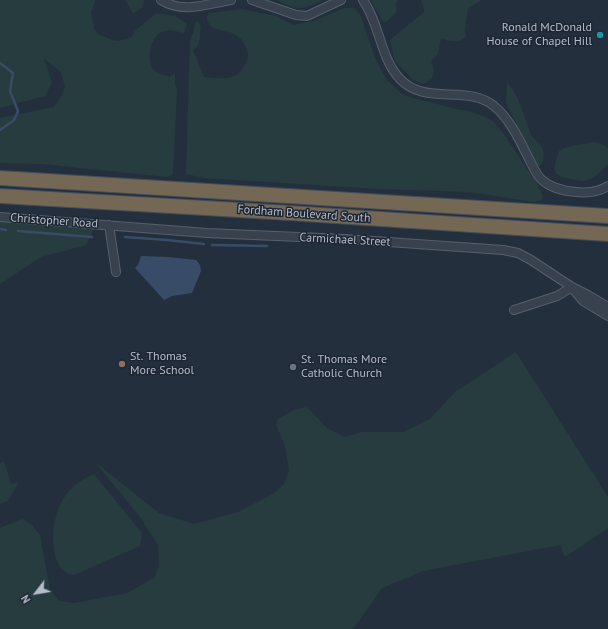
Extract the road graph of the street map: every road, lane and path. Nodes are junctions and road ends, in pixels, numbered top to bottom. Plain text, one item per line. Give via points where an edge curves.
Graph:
1 (161, 0) edge
2 (231, 0) edge
3 (252, 0) edge
4 (341, 0) edge
5 (363, 0) edge
6 (0, 178) edge
7 (608, 186) edge
8 (0, 196) edge
9 (608, 216) edge
10 (0, 217) edge
11 (109, 225) junction
12 (608, 234) edge
13 (116, 272) dead end
14 (572, 287) junction
15 (608, 307) edge
16 (514, 310) dead end
17 (608, 316) edge

1 - 2 street via 180,8
3 - 4 street via 302,16
5 - 7 street via 374,20 390,65 408,86 417,91 482,99 493,105 503,114 535,171 542,180 556,188 581,193
6 - 9 highway, Fordham Boulevard South
8 - 12 highway, Fordham Boulevard South
10 - 11 street, Christopher Road
11 - 13 street
11 - 14 street, Carmichael Street via 503,250 518,253
14 - 15 street, Carmichael Street
14 - 16 street via 557,296
14 - 17 street, Carmichael Street via 583,301

